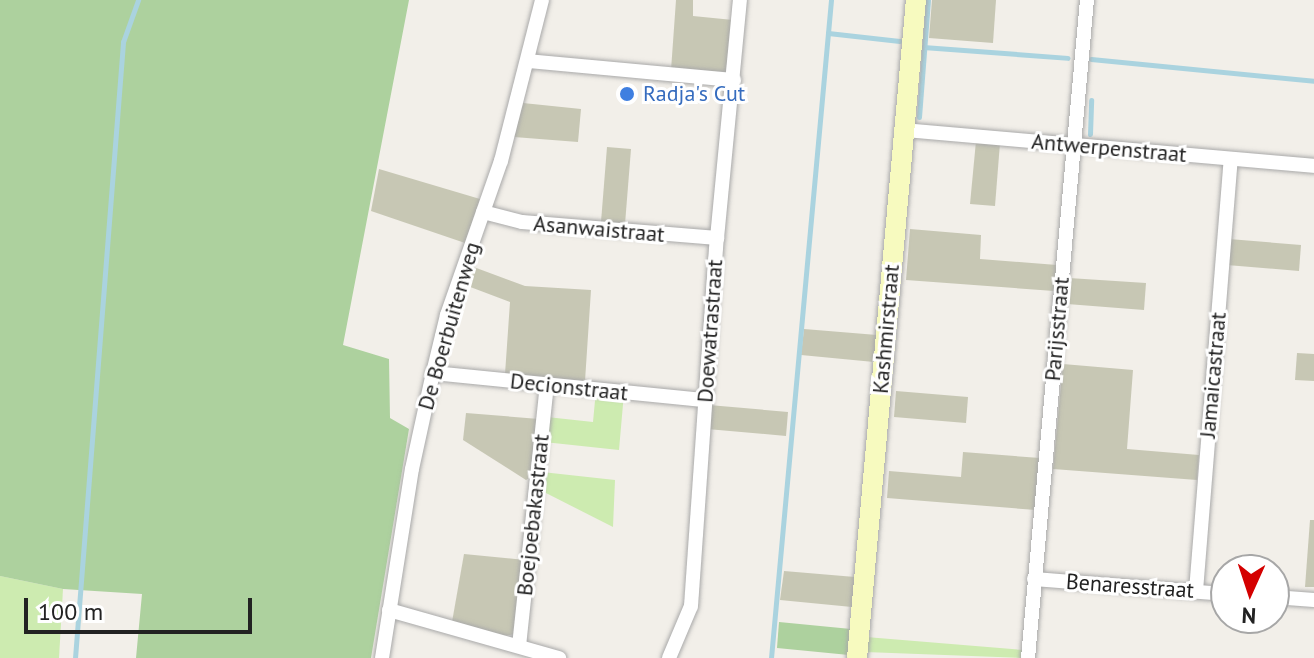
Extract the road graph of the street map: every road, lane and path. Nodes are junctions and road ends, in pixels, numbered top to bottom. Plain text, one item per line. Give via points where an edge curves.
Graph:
1 (542, 0) edge
2 (740, 0) edge
3 (916, 0) edge
4 (1087, 0) edge
5 (528, 61) junction
6 (734, 80) junction
7 (904, 130) junction
8 (1074, 144) junction
9 (1231, 159) junction
10 (1314, 166) edge
11 (483, 212) junction
12 (717, 238) junction
13 (433, 373) junction
14 (547, 384) junction
15 (704, 400) junction
16 (1034, 579) junction
17 (1196, 591) junction
18 (1210, 592) edge
19 (1290, 598) edge
20 (1314, 600) edge
21 (389, 610) junction
22 (519, 646) junction
23 (544, 656) edge
24 (382, 658) edge
25 (559, 658) edge
26 (669, 658) edge
27 (857, 658) edge
28 (1028, 658) edge

1 - 5 street, De Boerbuitenweg
2 - 6 street, Doewatrastraat
3 - 7 street, Kashmirstraat
4 - 8 street, Parijsstraat
5 - 6 street
5 - 11 street, De Boerbuitenweg
6 - 12 street, Doewatrastraat
7 - 8 street, Antwerpenstraat
7 - 27 street, Kashmirstraat
8 - 9 street, Antwerpenstraat
8 - 16 street, Parijsstraat
9 - 10 street, Antwerpenstraat
9 - 17 street, Jamaicastraat
11 - 12 street, Asanwaistraat via 522,222
11 - 13 street, De Boerbuitenweg
12 - 15 street, Doewatrastraat
13 - 14 street, Decionstraat
13 - 21 street, De Boerbuitenweg
14 - 15 street, Decionstraat
14 - 22 street, Boejoebakastraat
15 - 26 street, Doewatrastraat via 691,606
16 - 17 street, Benaresstraat
16 - 28 street, Parijsstraat
17 - 18 street, Benaresstraat
19 - 20 street
21 - 22 street
21 - 24 street, De Boerbuitenweg
22 - 23 street
23 - 25 street

